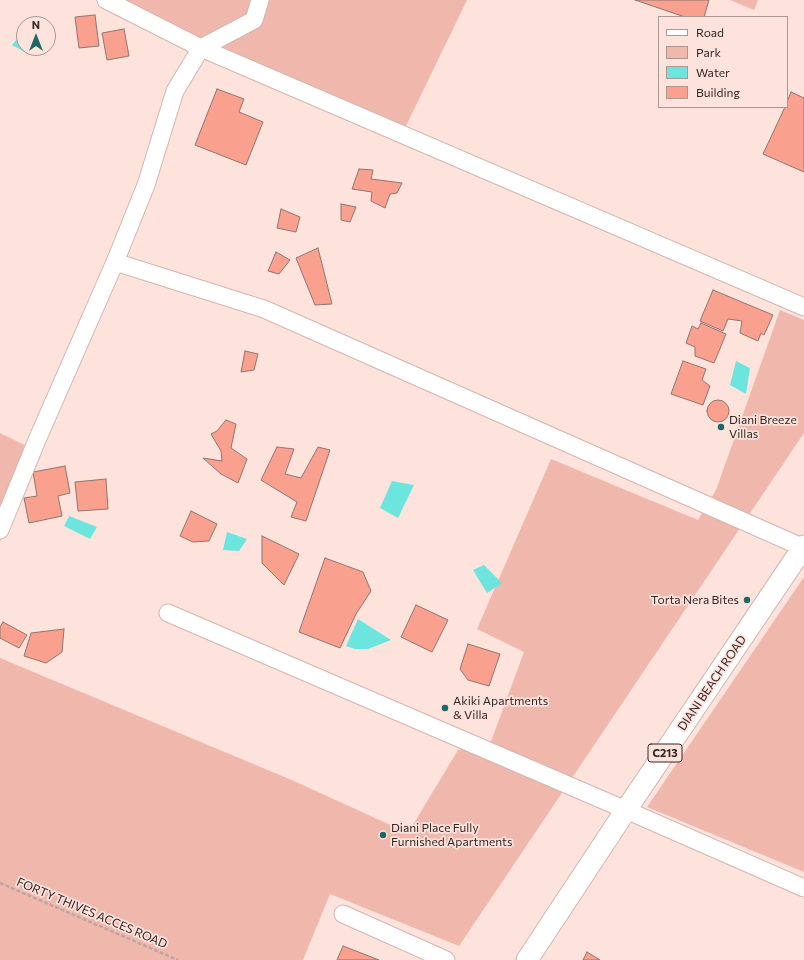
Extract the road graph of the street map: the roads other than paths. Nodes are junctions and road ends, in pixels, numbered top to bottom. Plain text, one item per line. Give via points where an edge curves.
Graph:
1 (106, 0) edge
2 (260, 0) edge
3 (201, 48) junction
4 (115, 262) junction
5 (804, 307) edge
6 (0, 530) edge
7 (804, 547) edge
8 (168, 613) dead end
9 (626, 810) junction
10 (804, 888) edge
11 (343, 914) dead end
12 (446, 960) edge
13 (527, 960) edge

1 - 3 street
2 - 3 street via 254,20
3 - 4 street via 175,91 146,185
3 - 5 street
4 - 6 street
4 - 7 street via 264,309
7 - 9 main road, DIANI BEACH ROAD / C213
8 - 9 street
9 - 10 street
9 - 13 main road, DIANI BEACH ROAD / C213
11 - 12 street

